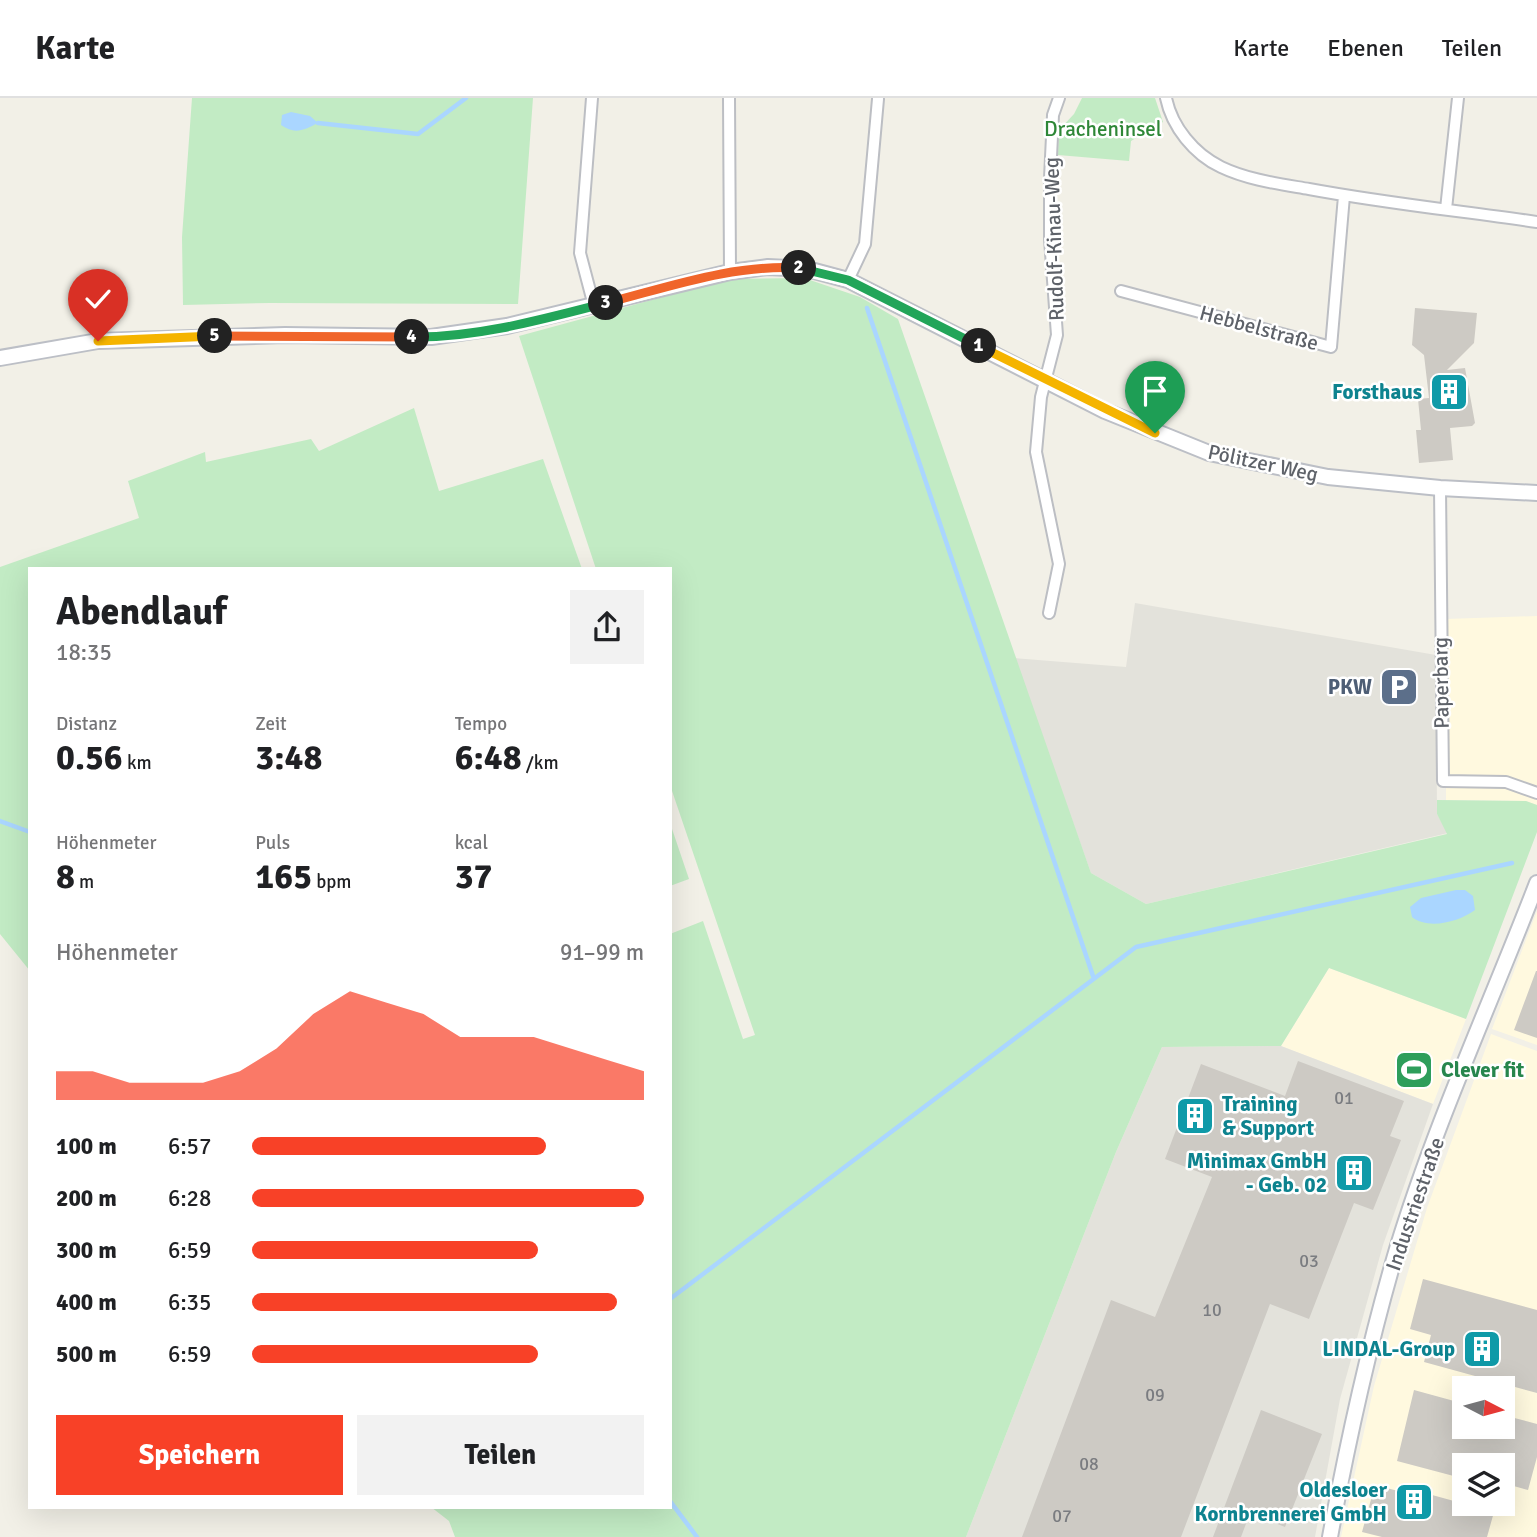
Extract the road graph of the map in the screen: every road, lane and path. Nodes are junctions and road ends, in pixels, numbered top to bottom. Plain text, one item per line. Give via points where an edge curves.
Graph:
1 (592, 98) edge
2 (729, 98) edge
3 (1059, 98) edge
4 (1166, 98) edge
5 (1458, 98) edge
6 (878, 99) edge
7 (1344, 196) junction
8 (1446, 209) junction
9 (1537, 222) edge
10 (730, 272) junction
11 (848, 280) junction
12 (1121, 292) dead end
13 (594, 306) junction
14 (0, 358) edge
15 (1046, 380) junction
16 (1440, 488) junction
17 (1537, 493) edge
18 (1049, 613) dead end
19 (1537, 793) edge
20 (1537, 883) edge
21 (1329, 1537) edge

1 - 13 street via 580,253
2 - 10 street
3 - 15 street, Rudolf-Kinau-Weg via 1053,115 1050,178 1057,335
4 - 7 street via 1177,127 1221,167
5 - 8 street
6 - 11 street via 865,244
7 - 8 street
7 - 12 street, Hebbelstraße via 1331,347
8 - 9 street
10 - 11 main road, Pölitzer Weg via 768,267 807,269
10 - 13 main road, Pölitzer Weg
11 - 15 main road, Pölitzer Weg
13 - 14 main road, Pölitzer Weg via 431,337 272,335 98,341
15 - 16 main road, Pölitzer Weg via 1155,433 1209,453 1328,477
15 - 18 street, Rudolf-Kinau-Weg via 1036,452 1059,564
16 - 17 main road, Pölitzer Weg
16 - 19 street, Paperbarg via 1443,781 1506,782
20 - 21 main road, Industriestraße via 1462,1067 1398,1248 1356,1404

